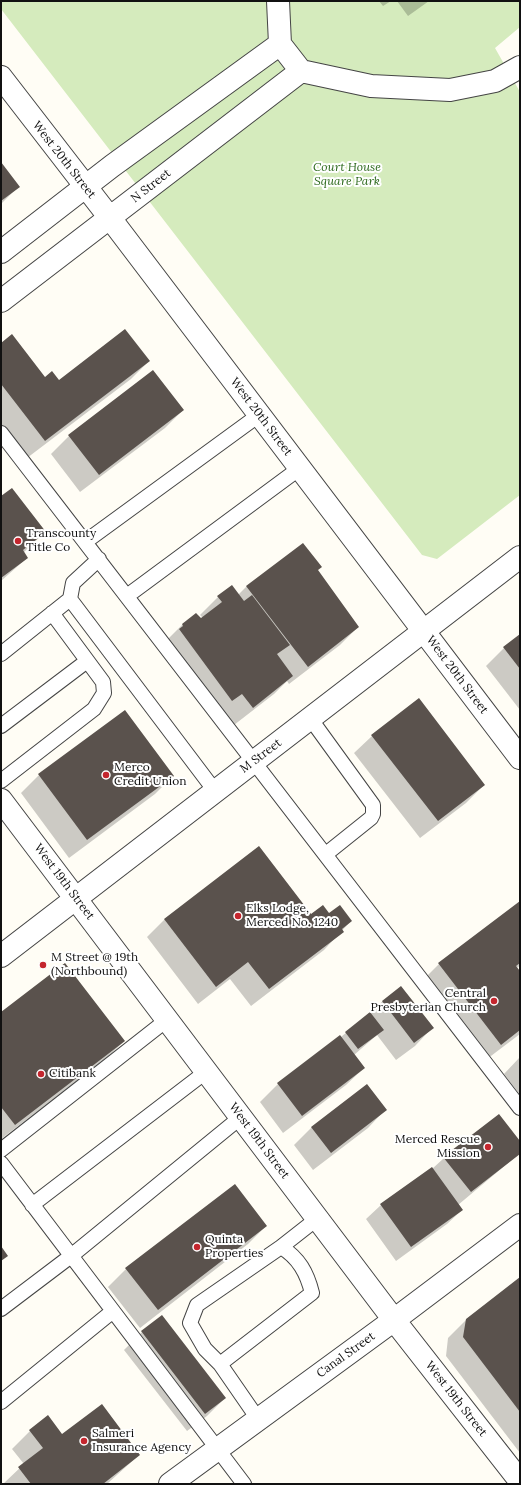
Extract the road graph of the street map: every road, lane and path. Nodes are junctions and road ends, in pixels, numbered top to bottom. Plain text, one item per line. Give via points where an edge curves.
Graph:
1 (278, 1) edge
2 (280, 44) junction
3 (520, 67) edge
4 (301, 71) junction
5 (1, 78) edge
6 (85, 187) junction
7 (110, 218) junction
8 (1, 252) edge
9 (1, 301) edge
10 (259, 415) junction
11 (1, 433) edge
12 (300, 468) junction
13 (85, 542) junction
14 (520, 557) edge
15 (99, 560) junction
16 (127, 596) junction
17 (70, 599) junction
18 (52, 613) junction
19 (424, 631) junction
20 (1, 654) edge
21 (87, 661) junction
22 (310, 718) junction
23 (1, 726) edge
24 (520, 758) edge
25 (254, 761) junction
26 (1, 781) edge
27 (215, 791) junction
28 (1, 800) edge
29 (326, 854) junction
30 (76, 898) junction
31 (1, 956) edge
32 (168, 1019) junction
33 (207, 1071) junction
34 (520, 1108) edge
35 (242, 1117) junction
36 (1, 1150) edge
37 (1, 1163) edge
38 (32, 1204) junction
39 (318, 1218) junction
40 (520, 1225) edge
41 (281, 1247) junction
42 (71, 1256) junction
43 (1, 1309) edge
44 (113, 1311) junction
45 (394, 1320) junction
46 (220, 1364) junction
47 (1, 1402) edge
48 (258, 1419) junction
49 (217, 1449) junction
50 (520, 1480) edge
51 (170, 1484) edge
52 (244, 1484) edge

1 - 2 street
2 - 4 street
2 - 6 street
3 - 4 street via 495,81 450,90 371,86
4 - 7 street, N Street
5 - 6 street, West 20th Street
6 - 7 street, West 20th Street
6 - 8 street
7 - 9 street, N Street
7 - 10 street, West 20th Street
10 - 12 street, West 20th Street
10 - 13 lane
11 - 13 lane
12 - 16 lane
12 - 19 street, West 20th Street
13 - 15 lane
14 - 19 street, M Street
15 - 16 lane
15 - 17 lane via 72,583
16 - 25 lane
17 - 18 lane
17 - 27 lane
18 - 20 lane
18 - 21 lane
19 - 22 street, M Street
19 - 24 street, West 20th Street
21 - 23 lane
21 - 26 lane via 103,682 104,693 94,710
22 - 25 street, M Street
22 - 29 lane via 374,808 371,818
25 - 27 street, M Street
25 - 29 lane
27 - 30 street, M Street
28 - 30 street, West 19th Street
29 - 34 lane
30 - 31 street, M Street
30 - 32 street, West 19th Street
32 - 33 street, West 19th Street
32 - 36 lane
33 - 35 street, West 19th Street
33 - 38 lane
35 - 39 street, West 19th Street
35 - 42 lane
37 - 38 lane
38 - 42 lane
39 - 41 lane
39 - 45 street, West 19th Street
40 - 45 street, Canal Street
41 - 46 lane via 197,1304 190,1323 205,1349
41 - 46 lane via 292,1254 307,1275 312,1293
42 - 43 lane
42 - 44 lane
44 - 47 lane
44 - 49 lane
45 - 48 street, Canal Street
45 - 50 street, West 19th Street
46 - 48 lane
48 - 49 street, Canal Street
49 - 51 street, Canal Street
49 - 52 lane

